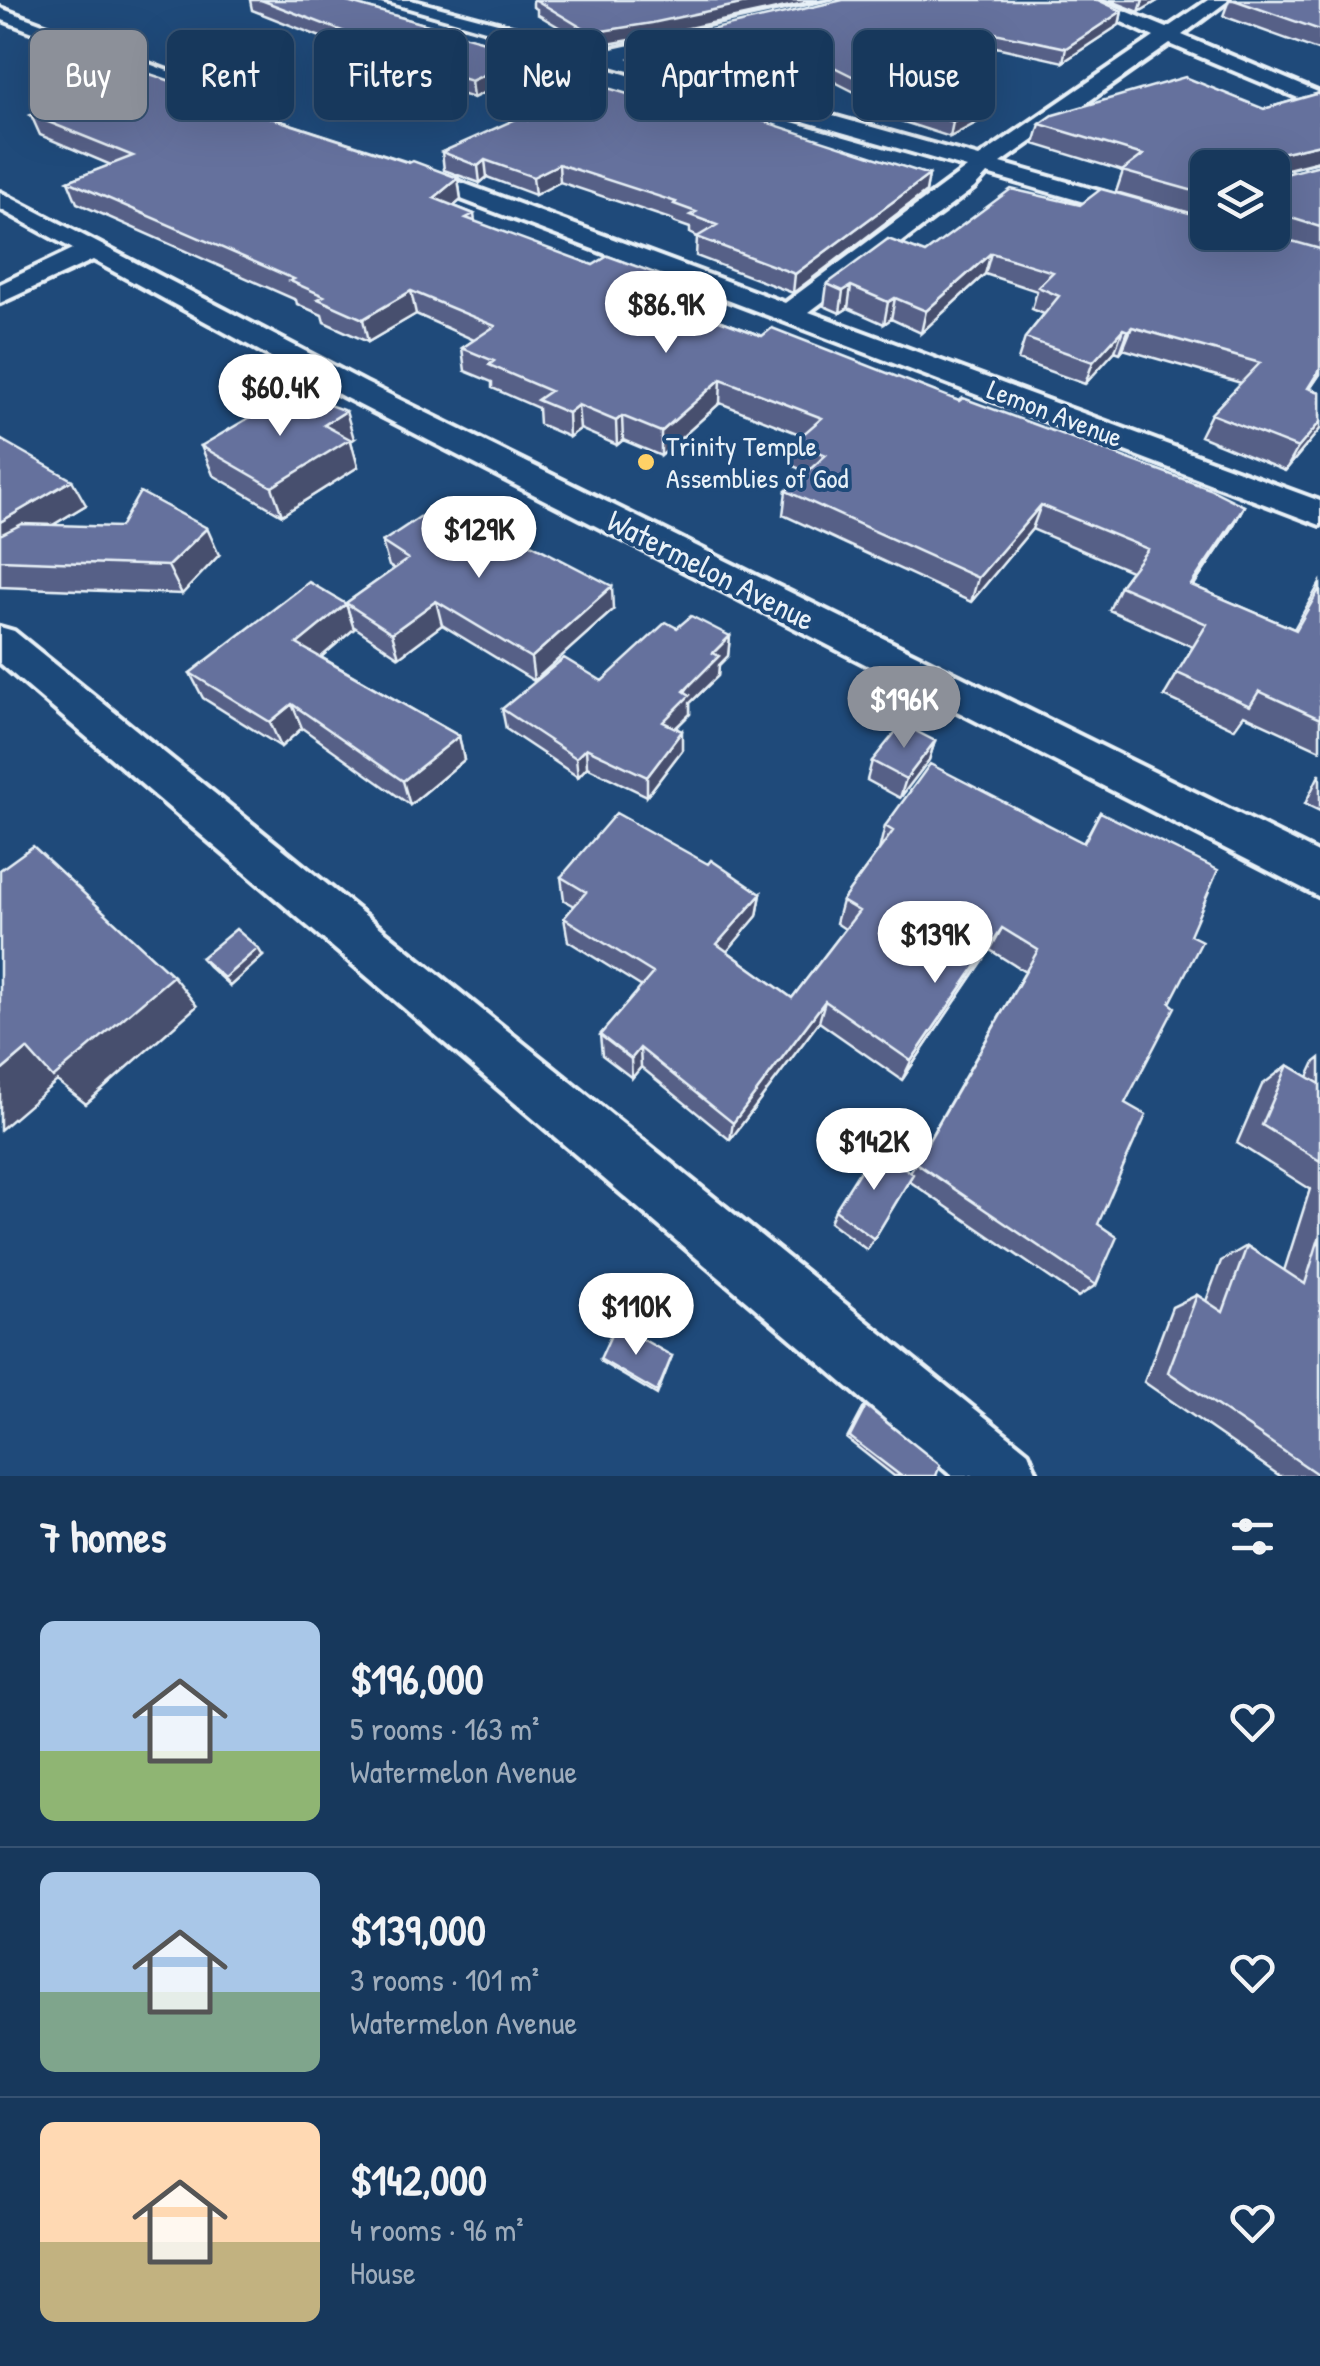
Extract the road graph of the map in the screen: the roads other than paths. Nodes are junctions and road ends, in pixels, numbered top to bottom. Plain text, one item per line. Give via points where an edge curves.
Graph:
1 (860, 0) edge
2 (1084, 0) edge
3 (400, 2) edge
4 (1208, 2) edge
5 (7, 20) edge
6 (503, 30) edge
7 (1169, 36) junction
8 (606, 56) edge
9 (606, 58) edge
10 (1320, 101) edge
11 (288, 124) edge
12 (376, 158) edge
13 (983, 165) junction
14 (0, 199) edge
15 (1190, 206) edge
16 (1156, 214) junction
17 (1190, 224) edge
18 (94, 250) junction
19 (0, 295) edge
20 (791, 312) junction
21 (1320, 514) edge
22 (0, 641) edge
23 (1320, 877) edge
24 (1004, 1476) edge

1 - 8 street
2 - 7 street
3 - 6 street
4 - 7 street
5 - 11 street
7 - 10 street
7 - 13 street
9 - 13 street
12 - 20 street, Lemon Avenue
13 - 16 street
13 - 20 street
14 - 18 street, Watermelon Avenue
15 - 16 street
16 - 17 street
18 - 19 street
18 - 23 street, Watermelon Avenue via 355,390
20 - 21 street, Lemon Avenue
22 - 24 street

